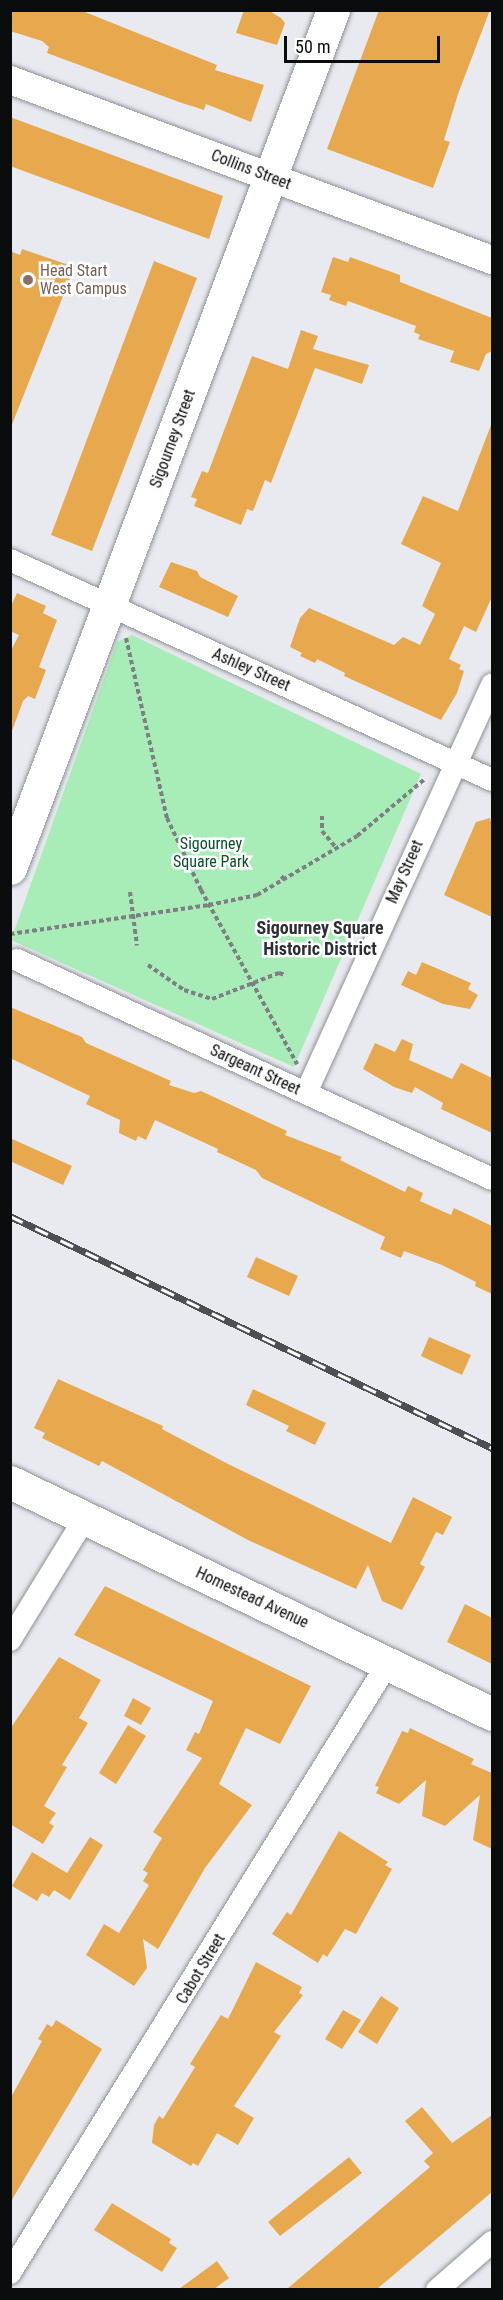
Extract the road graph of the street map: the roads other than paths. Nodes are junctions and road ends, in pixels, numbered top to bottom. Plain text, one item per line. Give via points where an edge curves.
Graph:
1 (333, 10) edge
2 (10, 80) edge
3 (270, 178) junction
4 (492, 260) edge
5 (10, 560) edge
6 (111, 606) junction
7 (492, 684) edge
8 (455, 762) junction
9 (492, 780) edge
10 (10, 868) edge
11 (17, 960) dead end
12 (306, 1094) junction
13 (492, 1179) edge
14 (10, 1482) edge
15 (84, 1518) junction
16 (10, 1640) edge
17 (388, 1663) junction
18 (492, 1714) edge
19 (492, 2242) edge
20 (10, 2273) edge
21 (437, 2289) edge

1 - 3 main road, Sigourney Street
2 - 3 street, Collins Street
3 - 4 street, Collins Street
3 - 6 main road, Sigourney Street
5 - 6 street, Ashley Street
6 - 8 street, Ashley Street
6 - 10 main road, Sigourney Street
7 - 8 street, May Street
8 - 9 street, Ashley Street
8 - 12 street, May Street
11 - 12 street, Sargeant Street
12 - 13 street, Sargeant Street
14 - 15 main road, Homestead Avenue
15 - 16 street
15 - 17 main road, Homestead Avenue
17 - 18 main road, Homestead Avenue
17 - 20 street, Cabot Street
19 - 21 street

